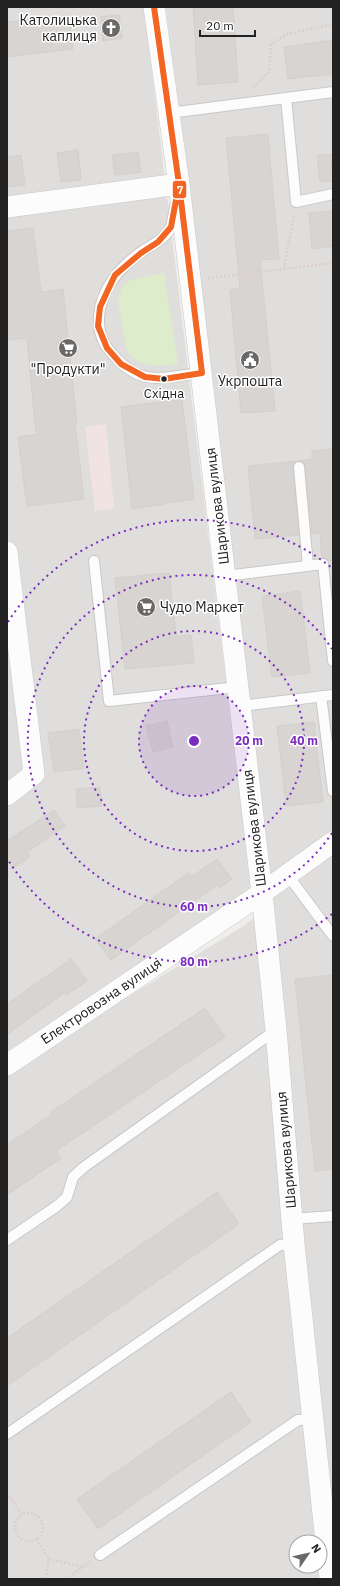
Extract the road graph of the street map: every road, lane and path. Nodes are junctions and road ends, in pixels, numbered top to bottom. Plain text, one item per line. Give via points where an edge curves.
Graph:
1 (154, 7) edge
2 (333, 24) edge
3 (333, 92) edge
4 (286, 98) junction
5 (236, 105) junction
6 (169, 113) junction
7 (179, 184) junction
8 (333, 194) edge
9 (296, 202) junction
10 (7, 207) edge
11 (333, 263) edge
12 (284, 269) junction
13 (191, 280) junction
14 (202, 373) junction
15 (299, 467) dead end
16 (7, 552) edge
17 (94, 561) dead end
18 (308, 566) junction
19 (225, 576) junction
20 (333, 661) edge
21 (333, 695) edge
22 (321, 696) junction
23 (239, 697) junction
24 (333, 791) edge
25 (7, 795) edge
26 (333, 842) edge
27 (286, 874) junction
28 (262, 893) junction
29 (333, 936) edge
30 (276, 1030) junction
31 (7, 1065) edge
32 (333, 1216) edge
33 (292, 1219) junction
34 (7, 1240) edge
35 (294, 1244) junction
36 (313, 1419) junction
37 (7, 1434) edge
38 (7, 1493) edge
39 (22, 1515) junction
40 (36, 1539) junction
41 (100, 1555) joint
42 (49, 1559) junction
43 (83, 1567) junction
44 (44, 1579) edge
45 (66, 1579) edge
46 (330, 1579) edge

1 - 6 street, Шарикова вулиця
2 - 5 path via 288,34 271,44 269,72
3 - 4 lane
4 - 5 lane
4 - 9 lane
5 - 6 lane
6 - 7 street, Шарикова вулиця
7 - 10 street
7 - 13 street, Шарикова вулиця
7 - 14 lane via 171,227 158,242 141,252 115,275 100,308 98,326 107,348 121,364 145,377 164,378
8 - 9 lane
9 - 12 path
11 - 12 path
12 - 13 path
13 - 14 street, Шарикова вулиця
14 - 19 street, Шарикова вулиця
15 - 18 lane
16 - 25 street via 34,774
17 - 23 lane via 109,701
18 - 19 lane
18 - 20 lane via 323,564
19 - 23 street, Шарикова вулиця
21 - 22 lane
22 - 23 lane
22 - 24 lane
23 - 28 street, Шарикова вулиця
26 - 27 street, Електровозна вулиця
27 - 28 street, Електровозна вулиця
27 - 29 lane
28 - 30 street, Шарикова вулиця
28 - 31 street, Електровозна вулиця
30 - 33 street, Шарикова вулиця
30 - 34 lane via 84,1167 73,1177 67,1197
32 - 33 lane
33 - 35 street, Шарикова вулиця
35 - 36 street, Шарикова вулиця
35 - 37 lane via 280,1245
36 - 41 lane via 298,1420
36 - 46 street, Шарикова вулиця
38 - 39 path
39 - 40 path via 31,1514 42,1522 41,1535
39 - 40 path via 14,1526 17,1535 28,1542
40 - 42 path
41 - 43 path
42 - 43 path
42 - 44 path
43 - 45 path

